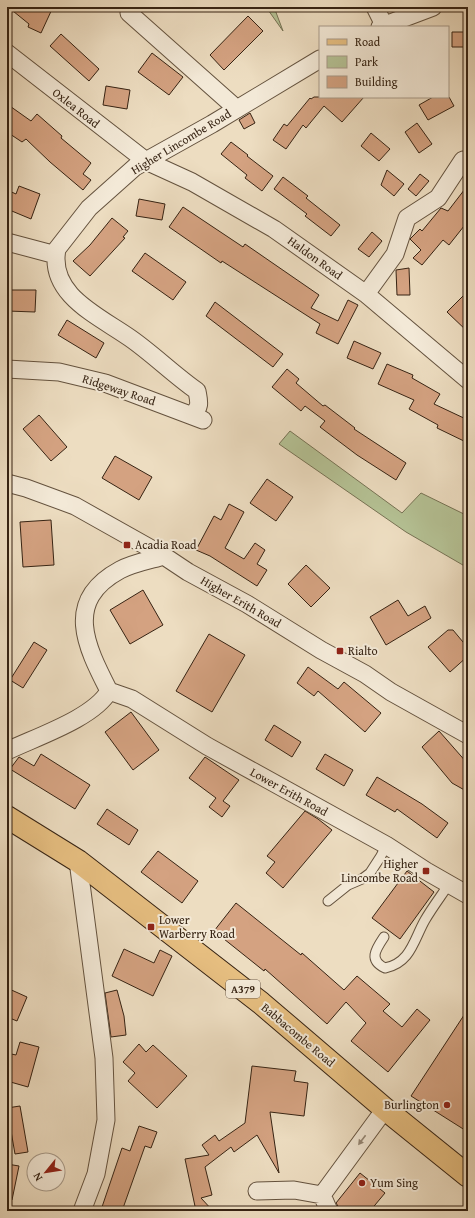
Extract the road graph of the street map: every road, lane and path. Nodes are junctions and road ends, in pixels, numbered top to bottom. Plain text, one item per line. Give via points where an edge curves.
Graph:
1 (375, 7) edge
2 (433, 7) edge
3 (129, 13) dead end
4 (382, 26) edge
5 (7, 53) edge
6 (319, 60) edge
7 (236, 109) junction
8 (463, 160) dead end
9 (146, 161) junction
10 (7, 242) edge
11 (56, 255) junction
12 (366, 294) junction
13 (7, 369) edge
14 (465, 371) edge
15 (7, 483) edge
16 (164, 556) junction
17 (109, 691) junction
18 (468, 735) edge
19 (7, 751) edge
20 (7, 817) edge
21 (386, 845) junction
22 (78, 861) junction
23 (449, 884) junction
24 (468, 895) edge
25 (328, 902) dead end
26 (384, 937) dead end
27 (386, 1109) junction
28 (468, 1176) edge
29 (257, 1191) dead end
30 (322, 1195) junction
31 (82, 1211) edge
32 (329, 1211) edge

1 - 4 street
2 - 4 street
3 - 7 street
5 - 9 street, Oxlea Road
6 - 7 street, Higher Lincombe Road
7 - 9 street, Higher Lincombe Road
8 - 12 street via 438,198 407,218 395,254
9 - 11 street, Higher Lincombe Road via 135,167 89,208 57,249
9 - 12 street, Haldon Road via 192,182 274,229
10 - 11 street
11 - 13 street, Ridgeway Road via 58,275 72,296 90,313 130,338 197,391 200,403 198,418 105,383 59,372
12 - 14 street, Haldon Road
15 - 16 street, Higher Erith Road via 76,506
16 - 17 street via 121,570 108,578 94,591 87,606 83,622 88,646
16 - 18 street, Higher Erith Road
17 - 19 street via 98,705 68,723
17 - 21 street, Lower Erith Road via 132,699 207,746
20 - 22 main road, Babbacombe Road / A379
21 - 23 street, Lower Erith Road
21 - 25 lane via 370,873 348,885
22 - 27 main road, Babbacombe Road / A379 via 261,1003
22 - 31 street via 104,1058 106,1120 96,1174
23 - 24 street, Lower Erith Road
23 - 26 lane via 424,921 413,948 385,968 378,964 374,956
27 - 28 main road, Babbacombe Road / A379
27 -> 30 street
29 - 30 street via 294,1190
30 - 32 street

